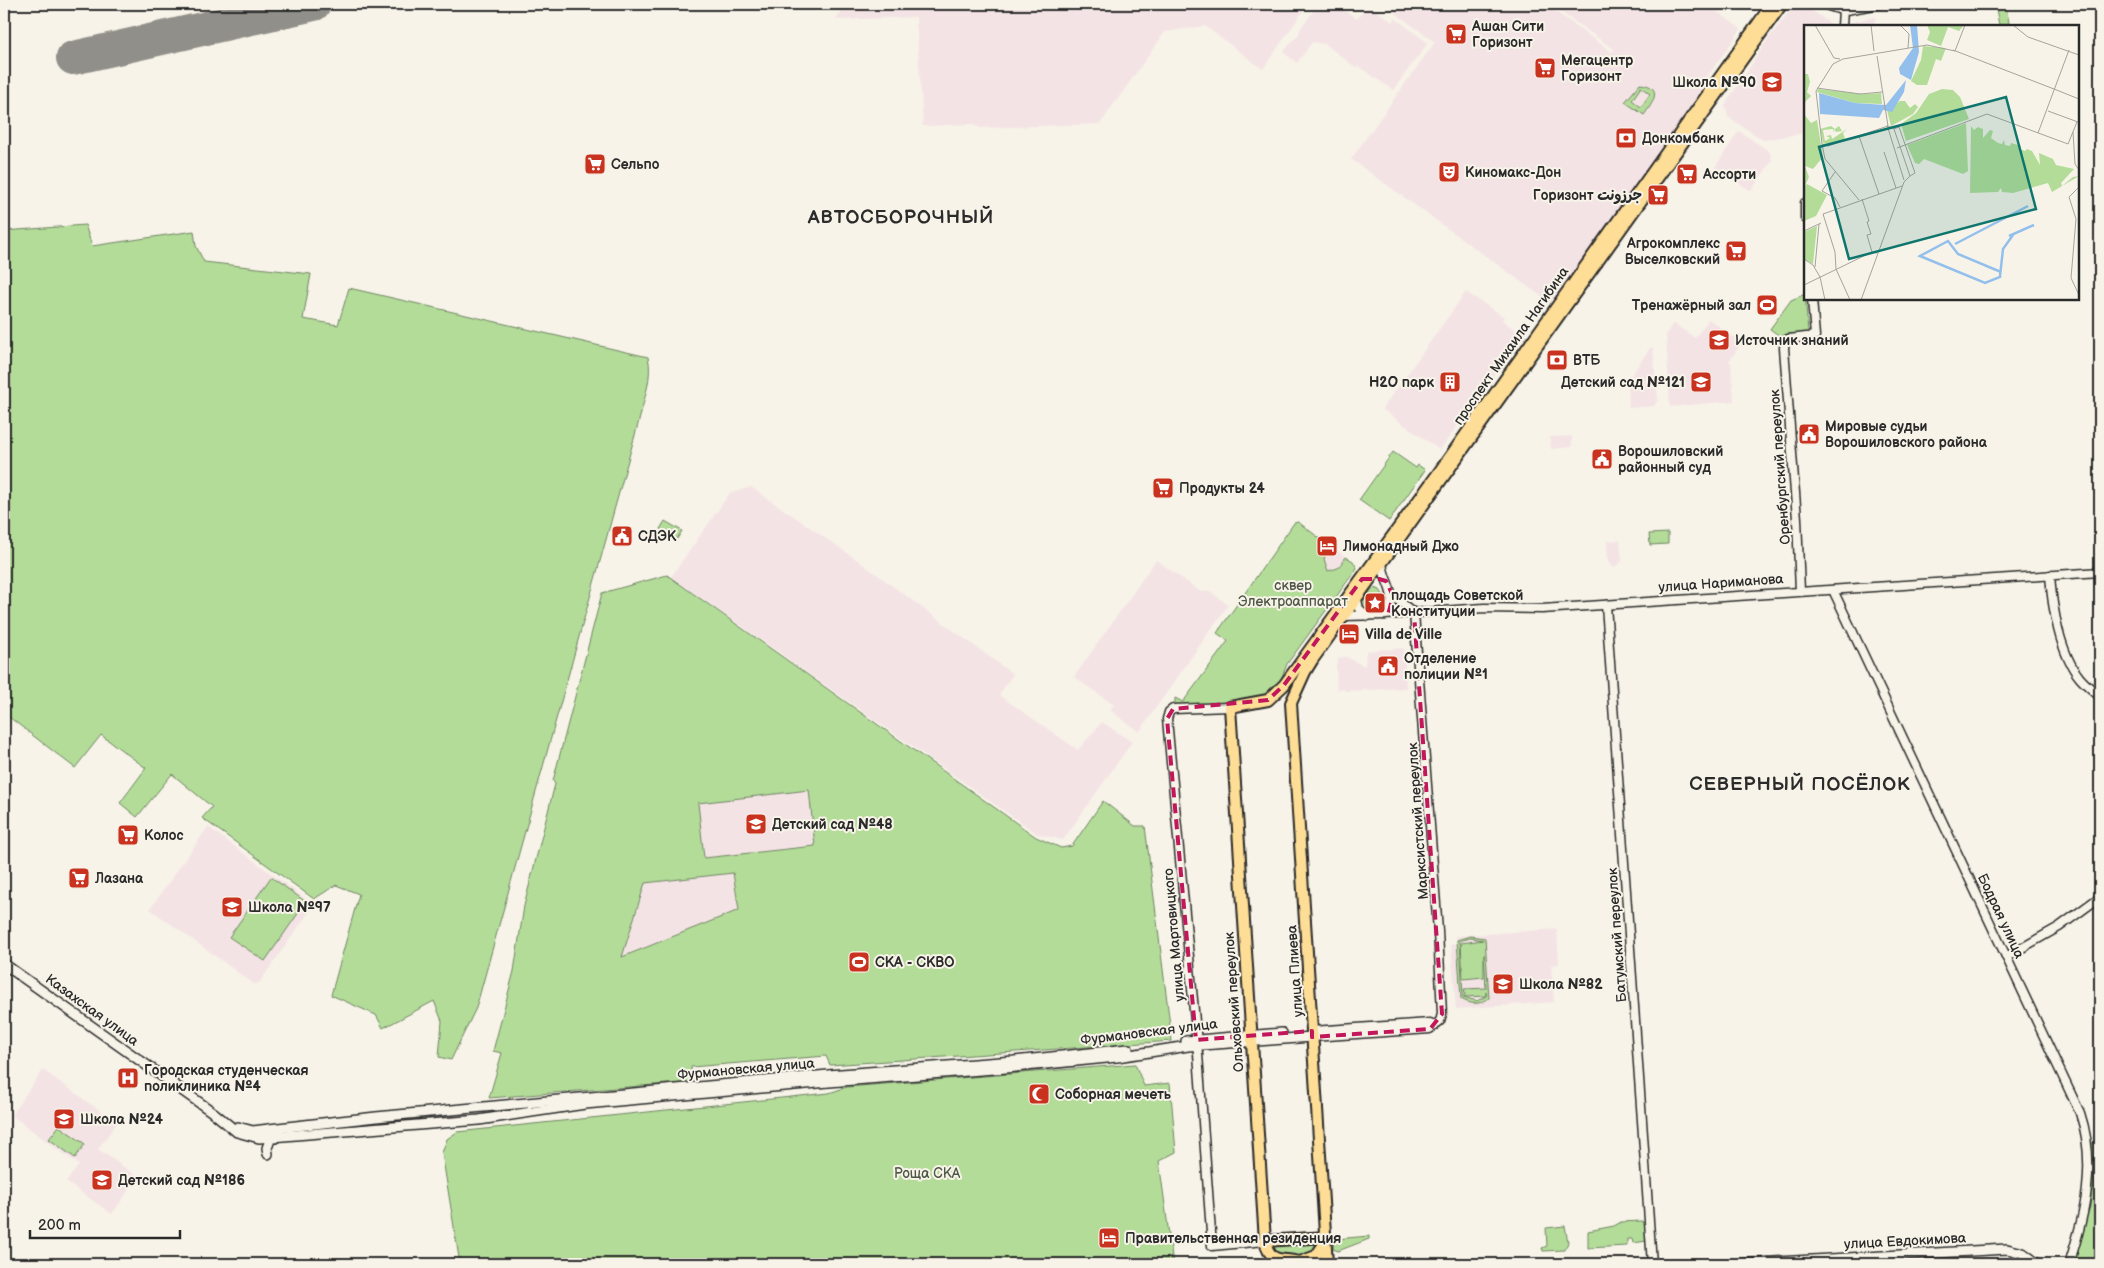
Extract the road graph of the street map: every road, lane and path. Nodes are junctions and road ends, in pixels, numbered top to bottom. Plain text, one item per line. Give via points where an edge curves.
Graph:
1 (1772, 4) edge
2 (1782, 4) edge
3 (1824, 4) edge
4 (1877, 4) edge
5 (1857, 5) edge
6 (1845, 7) edge
7 (1842, 25) edge
8 (1812, 300) edge
9 (1382, 563) junction
10 (2100, 572) edge
11 (2050, 575) junction
12 (1367, 577) junction
13 (1386, 581) junction
14 (1833, 590) junction
15 (1800, 591) junction
16 (1393, 596) junction
17 (1356, 599) junction
18 (1606, 605) junction
19 (1414, 613) junction
20 (1385, 615) junction
21 (1344, 616) junction
22 (1368, 616) junction
23 (2100, 697) edge
24 (1291, 703) joint
25 (1230, 707) junction
26 (2100, 897) edge
27 (2006, 957) junction
28 (4, 964) edge
29 (1435, 1026) joint
30 (1312, 1034) junction
31 (1250, 1038) junction
32 (1197, 1043) junction
33 (585, 1101) junction
34 (477, 1108) junction
35 (214, 1114) junction
36 (376, 1117) junction
37 (478, 1120) junction
38 (378, 1129) junction
39 (274, 1137) junction
40 (268, 1154) dead end
41 (1326, 1239) junction
42 (1265, 1241) junction
43 (1303, 1263) edge
44 (1327, 1264) edge
45 (1652, 1264) edge
46 (1738, 1264) edge
47 (2038, 1264) edge
48 (2069, 1264) edge

1 - 12 main road, проспект Михаила Нагибина
2 - 9 main road, проспект Михаила Нагибина
3 - 6 main road
4 - 5 main road
5 - 6 main road
6 - 7 street
8 - 15 street, Оренбургский переулок via 1814,336 1786,342 1784,348 1798,519
9 - 12 main road, проспект Михаила Нагибина
9 - 13 street
10 - 11 street, улица Нариманова
11 - 14 street, улица Нариманова
11 - 23 street via 2055,619 2062,641 2080,678
12 - 13 street
12 - 17 main road, проспект Михаила Нагибина
12 - 17 street
12 - 25 main road, проспект Михаила Нагибина via 1284,685 1268,700
13 - 16 street
14 - 15 street, улица Нариманова
14 - 27 street, Бодрая улица
15 - 18 street, улица Нариманова
16 - 19 street
16 - 20 street
17 - 21 main road, проспект Михаила Нагибина
17 - 22 street via 1359,608
18 - 19 street, улица Нариманова
18 - 45 street, Батумский переулок
19 - 20 street, улица Нариманова
19 - 29 street, Марксистский переулок via 1439,948 1442,1014
20 - 22 street, улица Нариманова
21 - 22 street, улица Нариманова
21 - 24 main road, проспект Михаила Нагибина via 1305,672
24 - 30 main road, улица Плиева
25 - 31 main road, Ольховский переулок
25 - 32 street, улица Мартовицкого via 1173,710 1167,719
26 - 27 street via 2059,927
27 - 48 street, Бодрая улица via 2080,1113 2084,1129 2088,1189
28 - 35 main road, Казахская улица
29 - 30 street, Фурмановская улица via 1430,1029
30 - 31 main road, Фурмановская улица
30 - 41 main road, улица Плиева
31 - 32 main road, Фурмановская улица
31 - 42 main road, Ольховский переулок
32 - 33 main road, Фурмановская улица via 1006,1068
32 - 42 street, улица Мартовицкого via 1212,1246
33 - 34 main road
33 - 37 main road
34 - 36 main road
34 - 37 main road
35 - 36 main road via 252,1131
35 - 39 main road, Казахская улица via 237,1132 252,1137
36 - 38 main road
37 - 38 main road
38 - 39 main road
39 - 40 main road via 267,1148
41 - 42 main road
41 - 43 main road via 1316,1256
41 - 44 main road, улица Плиева
42 - 43 main road, Ольховский переулок via 1274,1260
46 - 47 main road, улица Евдокимова via 2007,1249 2023,1253

